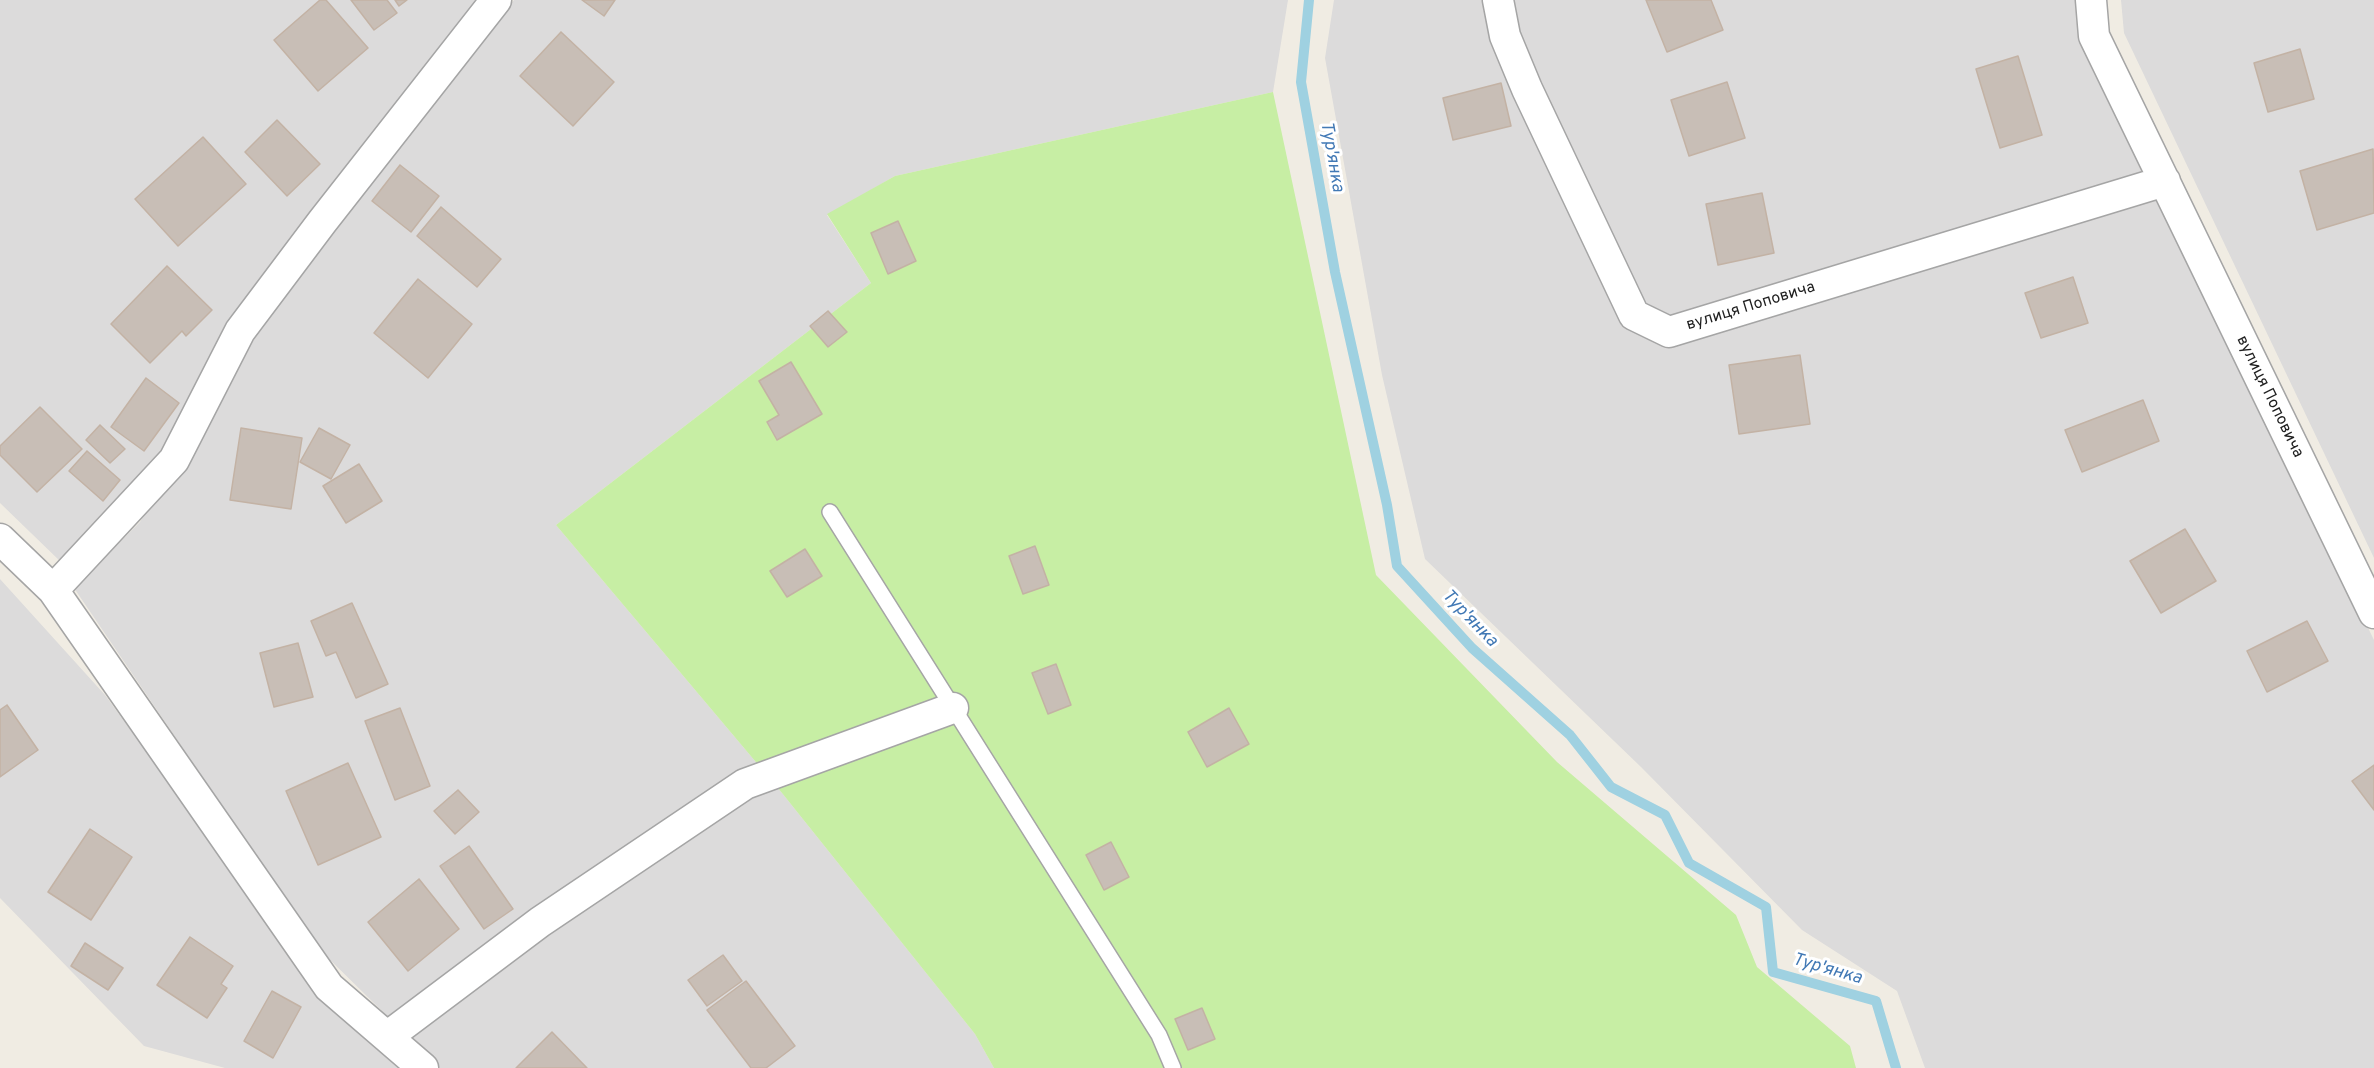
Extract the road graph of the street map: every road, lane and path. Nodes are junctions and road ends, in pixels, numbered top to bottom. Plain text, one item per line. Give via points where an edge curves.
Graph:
1 (496, 0) edge
2 (1498, 0) edge
3 (2091, 0) edge
4 (2165, 181) junction
5 (830, 512) dead end
6 (0, 539) edge
7 (53, 590) junction
8 (2374, 613) edge
9 (953, 708) junction
10 (387, 1037) junction
11 (423, 1068) edge
12 (1173, 1068) edge

1 - 7 street via 240,331 174,460
2 - 4 street, вулиця Поповича via 1505,36 1527,89 1634,315 1669,332
3 - 4 street, вулиця Поповича via 2094,36
4 - 8 street, вулиця Поповича
5 - 9 lane
6 - 7 street
7 - 10 street via 328,987
9 - 10 street via 745,784 540,922
9 - 12 lane via 1159,1035
10 - 11 street

